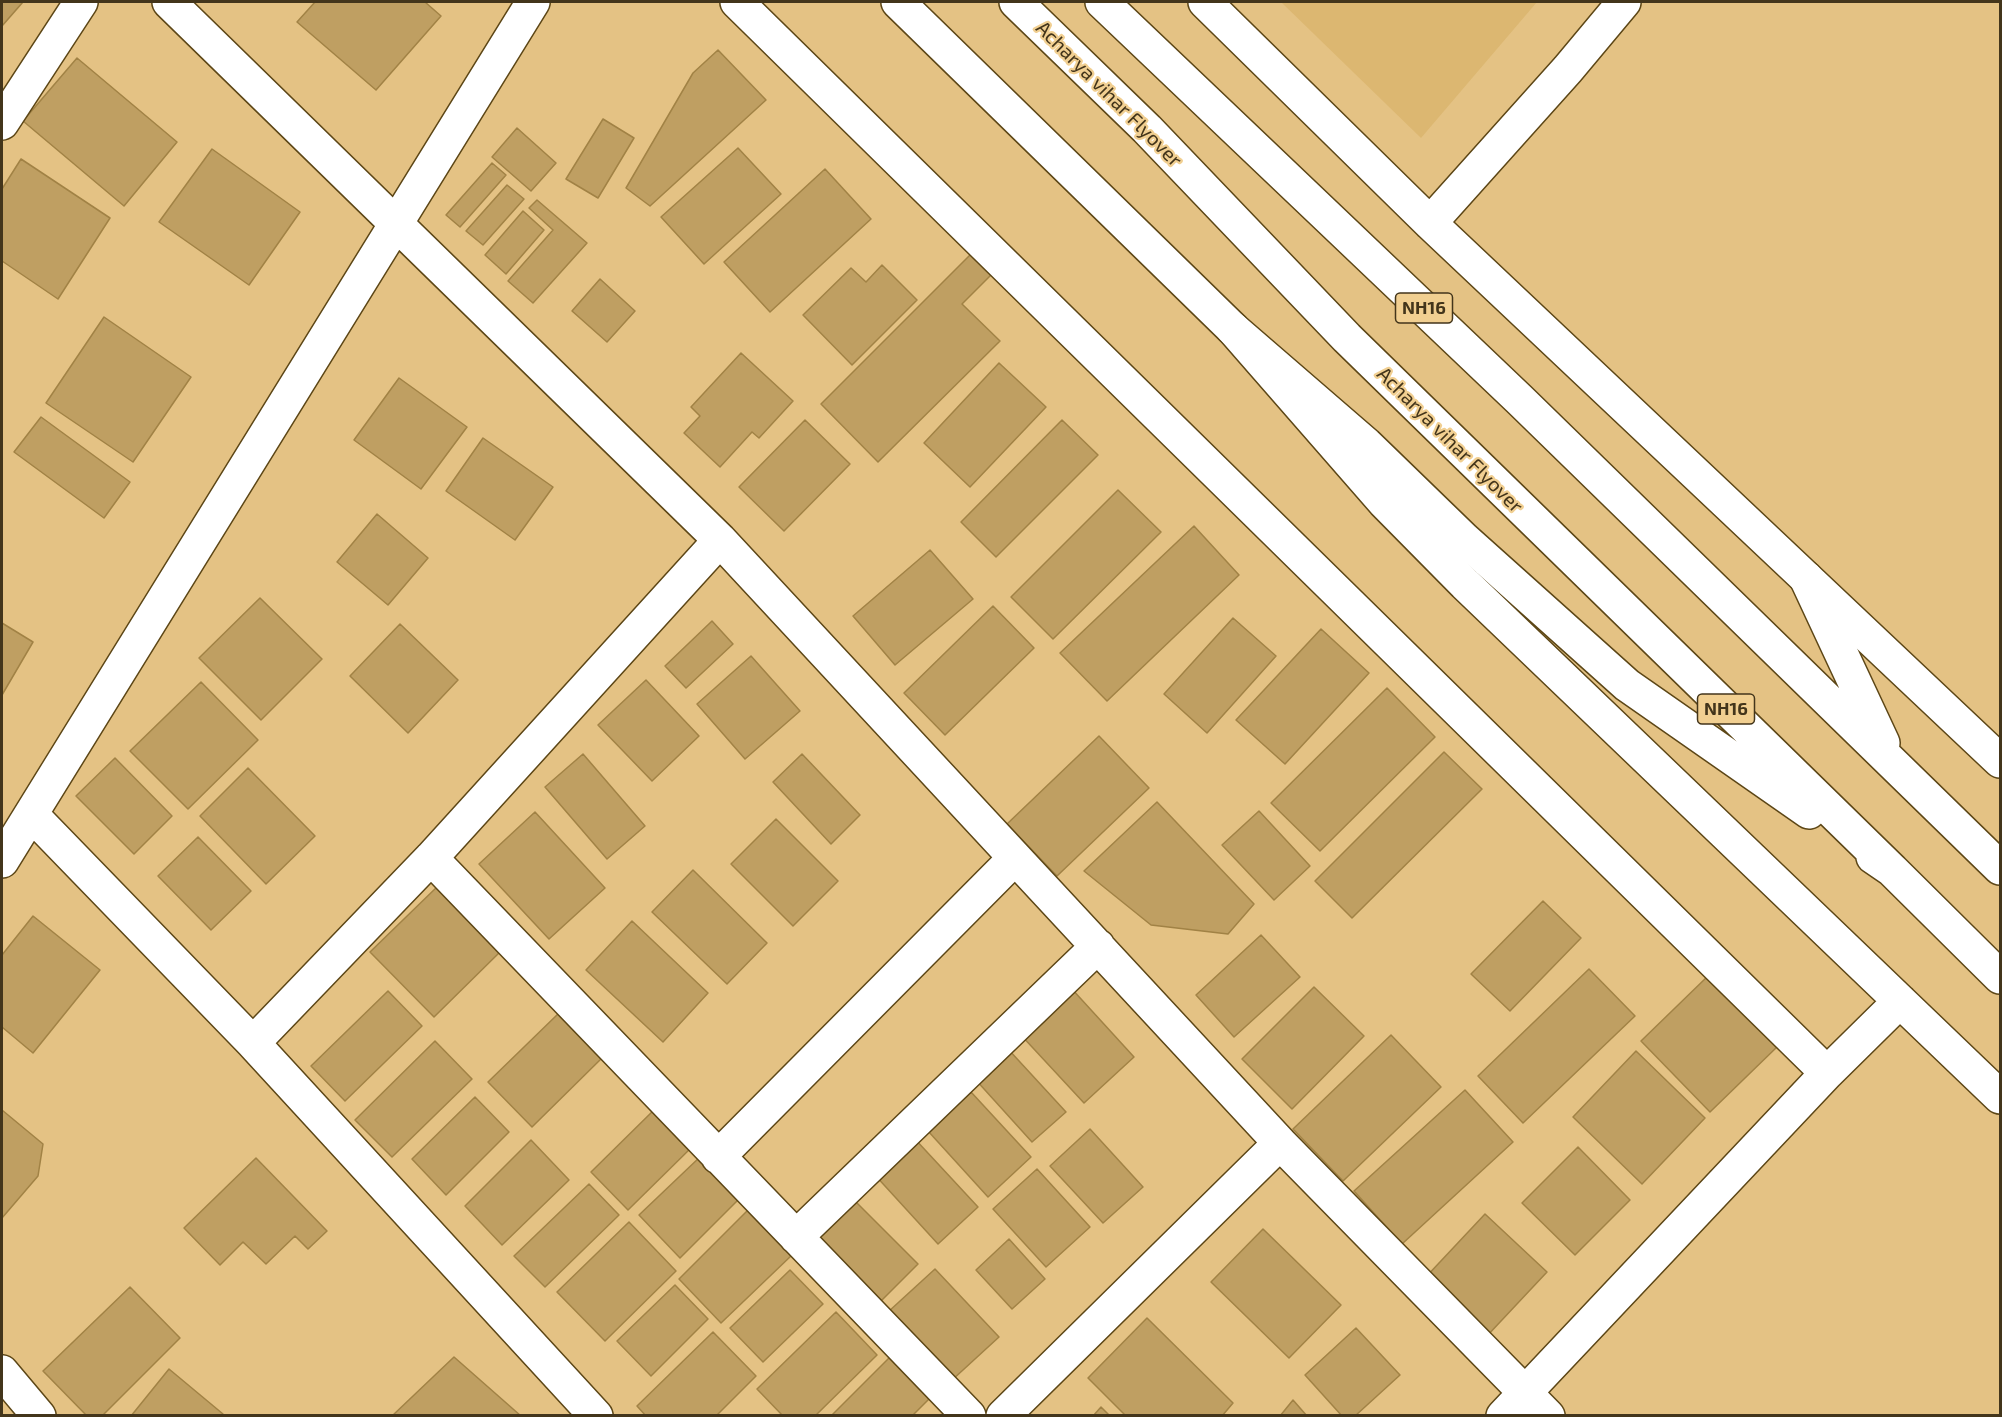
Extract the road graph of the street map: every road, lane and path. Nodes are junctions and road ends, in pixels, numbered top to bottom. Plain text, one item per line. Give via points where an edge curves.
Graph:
1 (81, 2) edge
2 (169, 2) edge
3 (533, 2) edge
4 (737, 2) edge
5 (898, 2) edge
6 (1016, 2) edge
7 (1102, 2) edge
8 (1205, 2) edge
9 (1624, 2) edge
10 (2, 123) edge
11 (395, 221) junction
12 (1430, 223) junction
13 (1233, 329) junction
14 (720, 540) junction
15 (1806, 578) junction
16 (2001, 760) edge
17 (1891, 761) junction
18 (32, 815) junction
19 (431, 858) junction
20 (1015, 858) junction
21 (2, 861) edge
22 (2001, 868) edge
23 (1892, 870) junction
24 (1098, 946) junction
25 (2001, 977) edge
26 (1900, 1001) junction
27 (253, 1043) junction
28 (1827, 1073) junction
29 (2001, 1097) edge
30 (1280, 1143) junction
31 (718, 1157) junction
32 (796, 1236) junction
33 (2, 1371) edge
34 (1525, 1408) edge
35 (39, 1416) edge
36 (596, 1416) edge
37 (969, 1416) edge
38 (1003, 1416) edge

1 - 10 main road
2 - 11 main road
3 - 11 main road
4 - 28 main road
5 - 13 main road
6 - 23 main road, Acharya vihar Flyover / NH16 via 1147,129 1347,338
7 - 17 main road, NH16
8 - 12 main road
9 - 12 main road
11 - 14 main road
11 - 18 main road
12 - 15 main road
13 - 23 main road via 1366,444 1464,539 1628,685
13 - 26 main road via 1384,502 1465,584
14 - 19 main road
14 - 20 main road
15 - 16 main road
15 - 17 main road
17 - 22 main road, NH16
18 - 21 main road
18 - 27 main road
19 - 27 main road
19 - 31 main road
20 - 24 main road
20 - 31 main road
23 - 25 main road, NH16
24 - 30 main road
24 - 32 main road
26 - 28 main road
26 - 29 main road
27 - 36 main road
28 - 34 main road
30 - 34 main road
30 - 38 main road
31 - 32 main road
32 - 37 main road
33 - 35 main road

